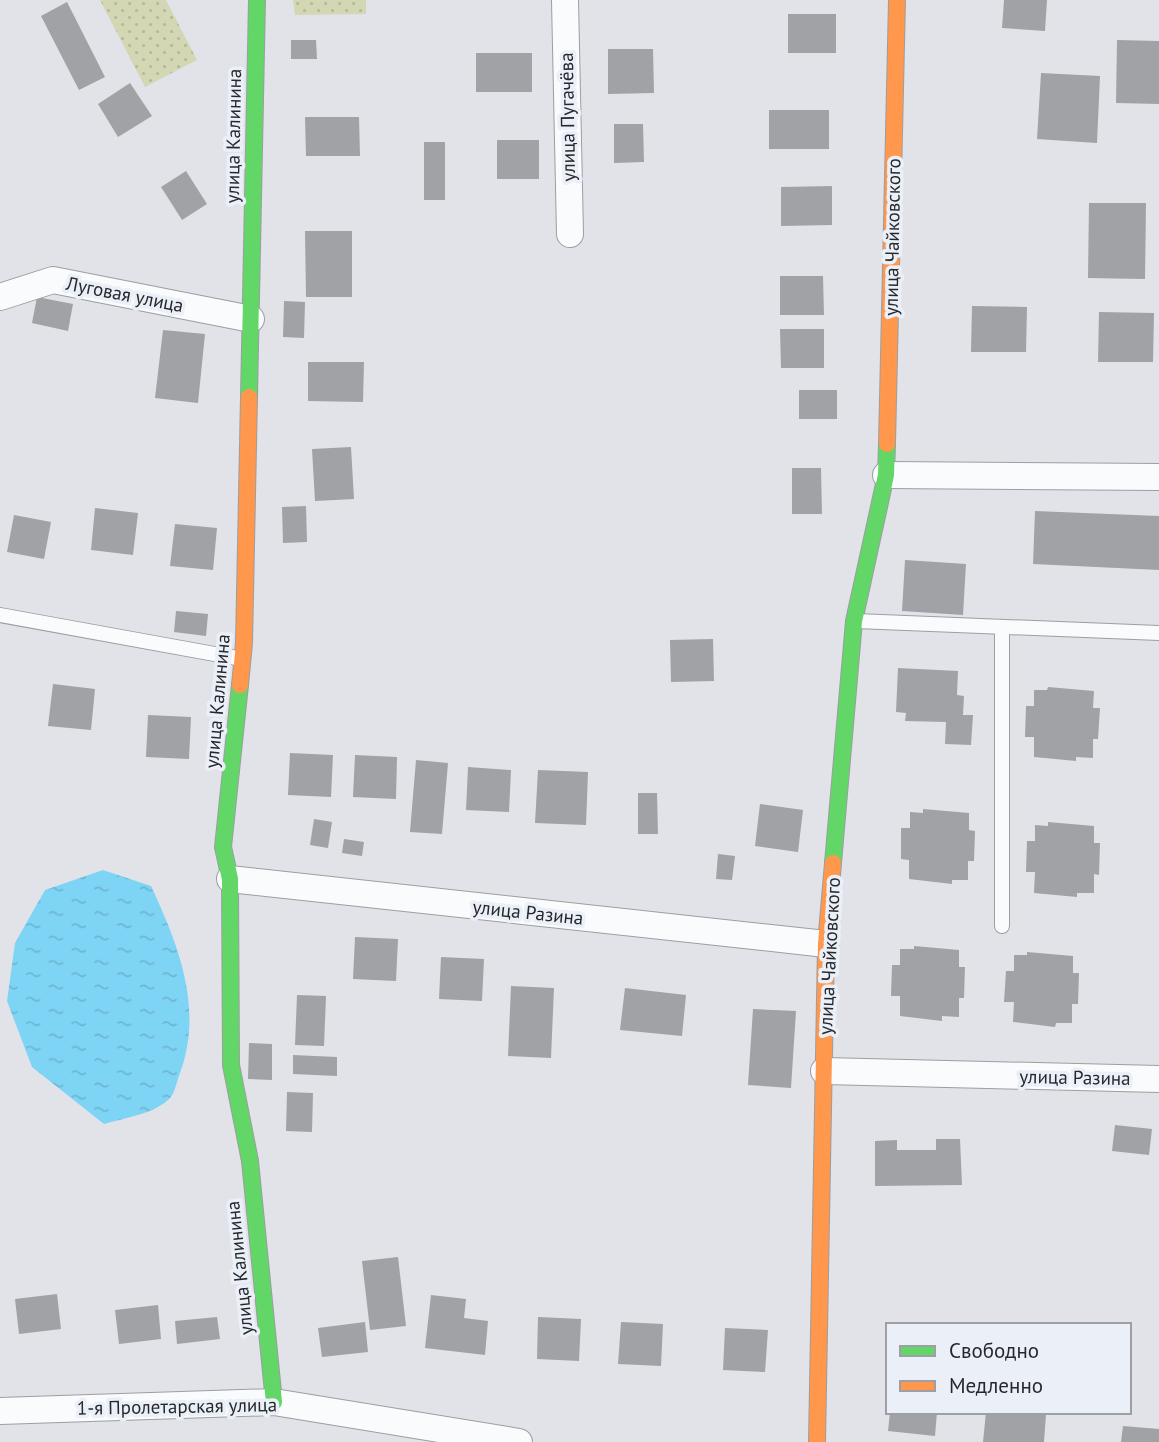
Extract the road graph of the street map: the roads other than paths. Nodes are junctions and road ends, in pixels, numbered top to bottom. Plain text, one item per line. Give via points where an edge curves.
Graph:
1 (257, 0) edge
2 (565, 0) edge
3 (897, 0) edge
4 (570, 234) dead end
5 (0, 297) edge
6 (251, 319) junction
7 (886, 475) junction
8 (1159, 477) edge
9 (0, 615) edge
10 (854, 621) junction
11 (1002, 627) junction
12 (1159, 633) edge
13 (243, 659) junction
14 (230, 879) junction
15 (1002, 926) dead end
16 (826, 944) junction
17 (824, 1071) junction
18 (1159, 1079) edge
19 (274, 1402) junction
20 (0, 1411) edge
21 (519, 1442) edge
22 (817, 1442) edge

1 - 6 street, улица Калинина
2 - 4 street, улица Пугачёва
3 - 7 street, улица Чайковского
5 - 6 street, Луговая улица via 53,280
6 - 13 street, улица Калинина
7 - 8 street
7 - 10 street, улица Чайковского
9 - 13 lane
10 - 11 lane
10 - 16 street, улица Чайковского
11 - 12 lane
11 - 15 lane
13 - 14 street, улица Калинина via 223,846
14 - 16 street, улица Разина
14 - 19 street, улица Калинина via 231,1065 250,1161
16 - 17 street, улица Чайковского
17 - 18 street, улица Разина
17 - 22 street, улица Чайковского
19 - 20 street, 1-я Пролетарская улица
19 - 21 street, 1-я Пролетарская улица

